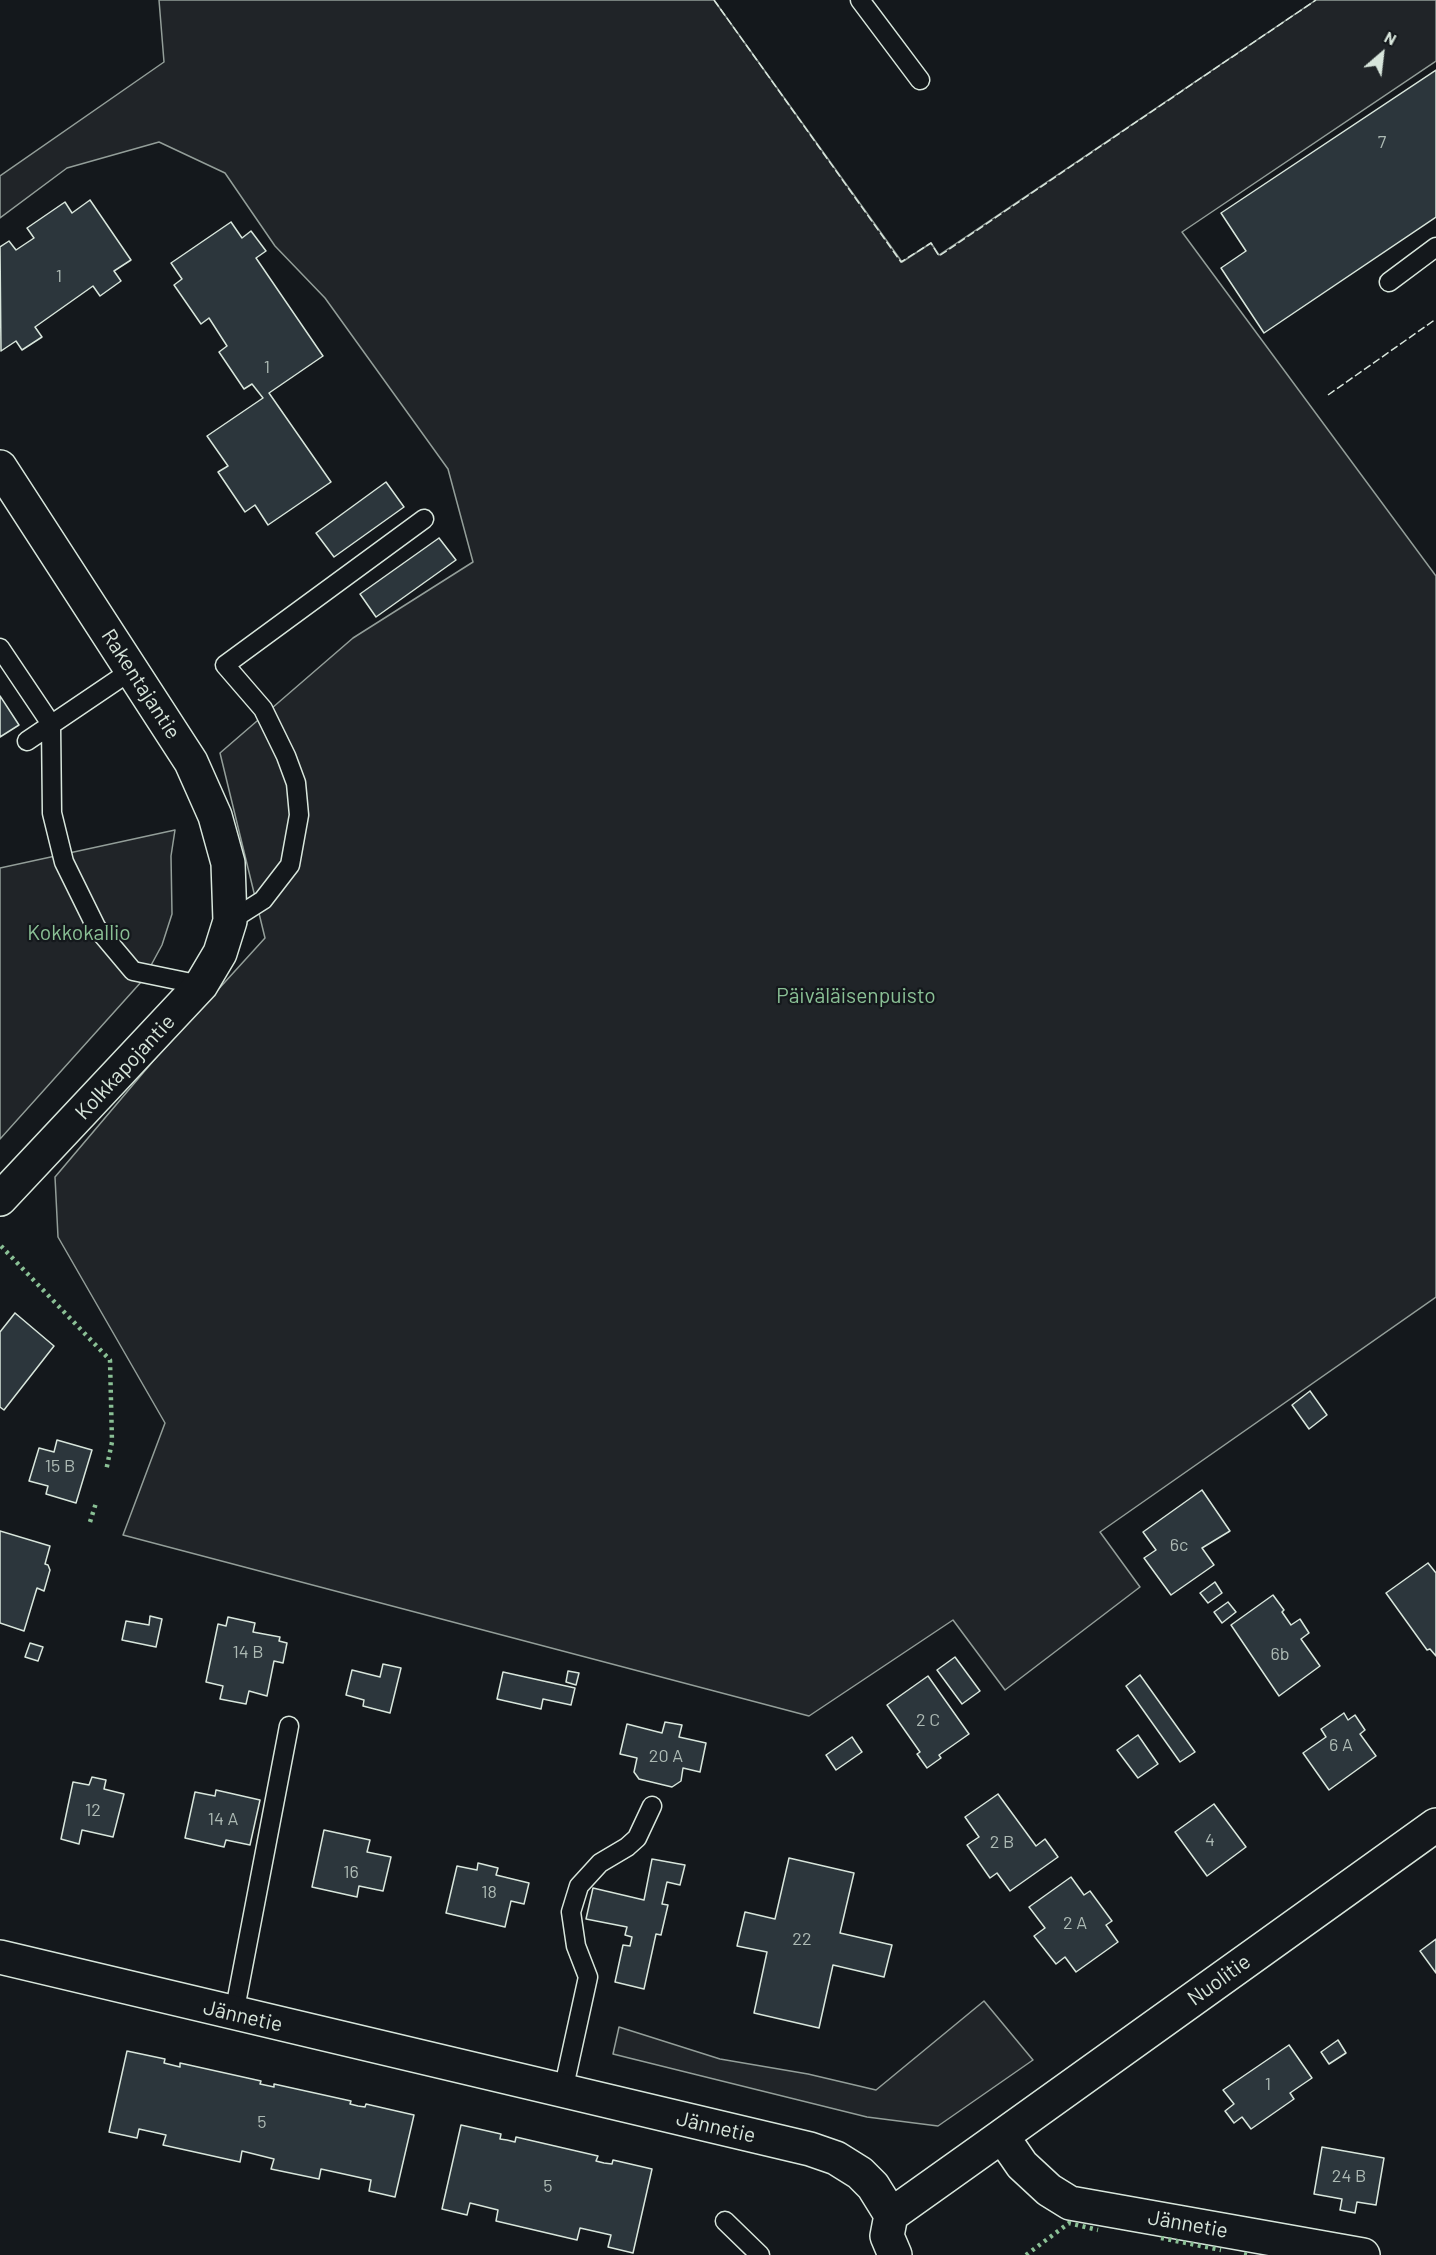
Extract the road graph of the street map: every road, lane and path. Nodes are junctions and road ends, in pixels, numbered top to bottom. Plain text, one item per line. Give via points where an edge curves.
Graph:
1 (860, 0) edge
2 (920, 80) dead end
3 (1436, 247) edge
4 (1389, 282) dead end
5 (0, 467) edge
6 (424, 519) dead end
7 (0, 648) edge
8 (132, 670) junction
9 (51, 724) junction
10 (27, 741) dead end
11 (230, 921) junction
12 (201, 985) junction
13 (0, 1199) edge
14 (289, 1726) dead end
15 (652, 1806) dead end
16 (1436, 1825) edge
17 (0, 1957) edge
18 (234, 2014) junction
19 (563, 2091) junction
20 (1002, 2136) junction
21 (891, 2215) junction
22 (725, 2221) dead end
23 (760, 2255) edge
24 (895, 2255) edge
25 (1363, 2255) edge

1 - 2 lane
3 - 4 lane
5 - 8 street, Rakentajantie
6 - 11 lane via 225,665 263,709 296,783 299,815 291,865 263,900
7 - 9 lane
8 - 9 lane
8 - 11 street, Rakentajantie via 191,762 215,816 228,863
9 - 10 lane
9 - 12 lane via 52,813 64,862 96,927 133,970
11 - 12 street, Kolkkapojantie via 220,953
12 - 13 street, Kolkkapojantie
14 - 18 lane
15 - 19 lane via 637,1838 600,1863 579,1886 572,1912 576,1946 588,1977
16 - 20 street, Nuolitie
17 - 18 street, Jännetie
18 - 19 street, Jännetie
19 - 21 street, Jännetie via 836,2158 873,2186
20 - 21 street
20 - 25 street, Jännetie via 1022,2165 1070,2203
21 - 24 street via 887,2236
22 - 23 lane

